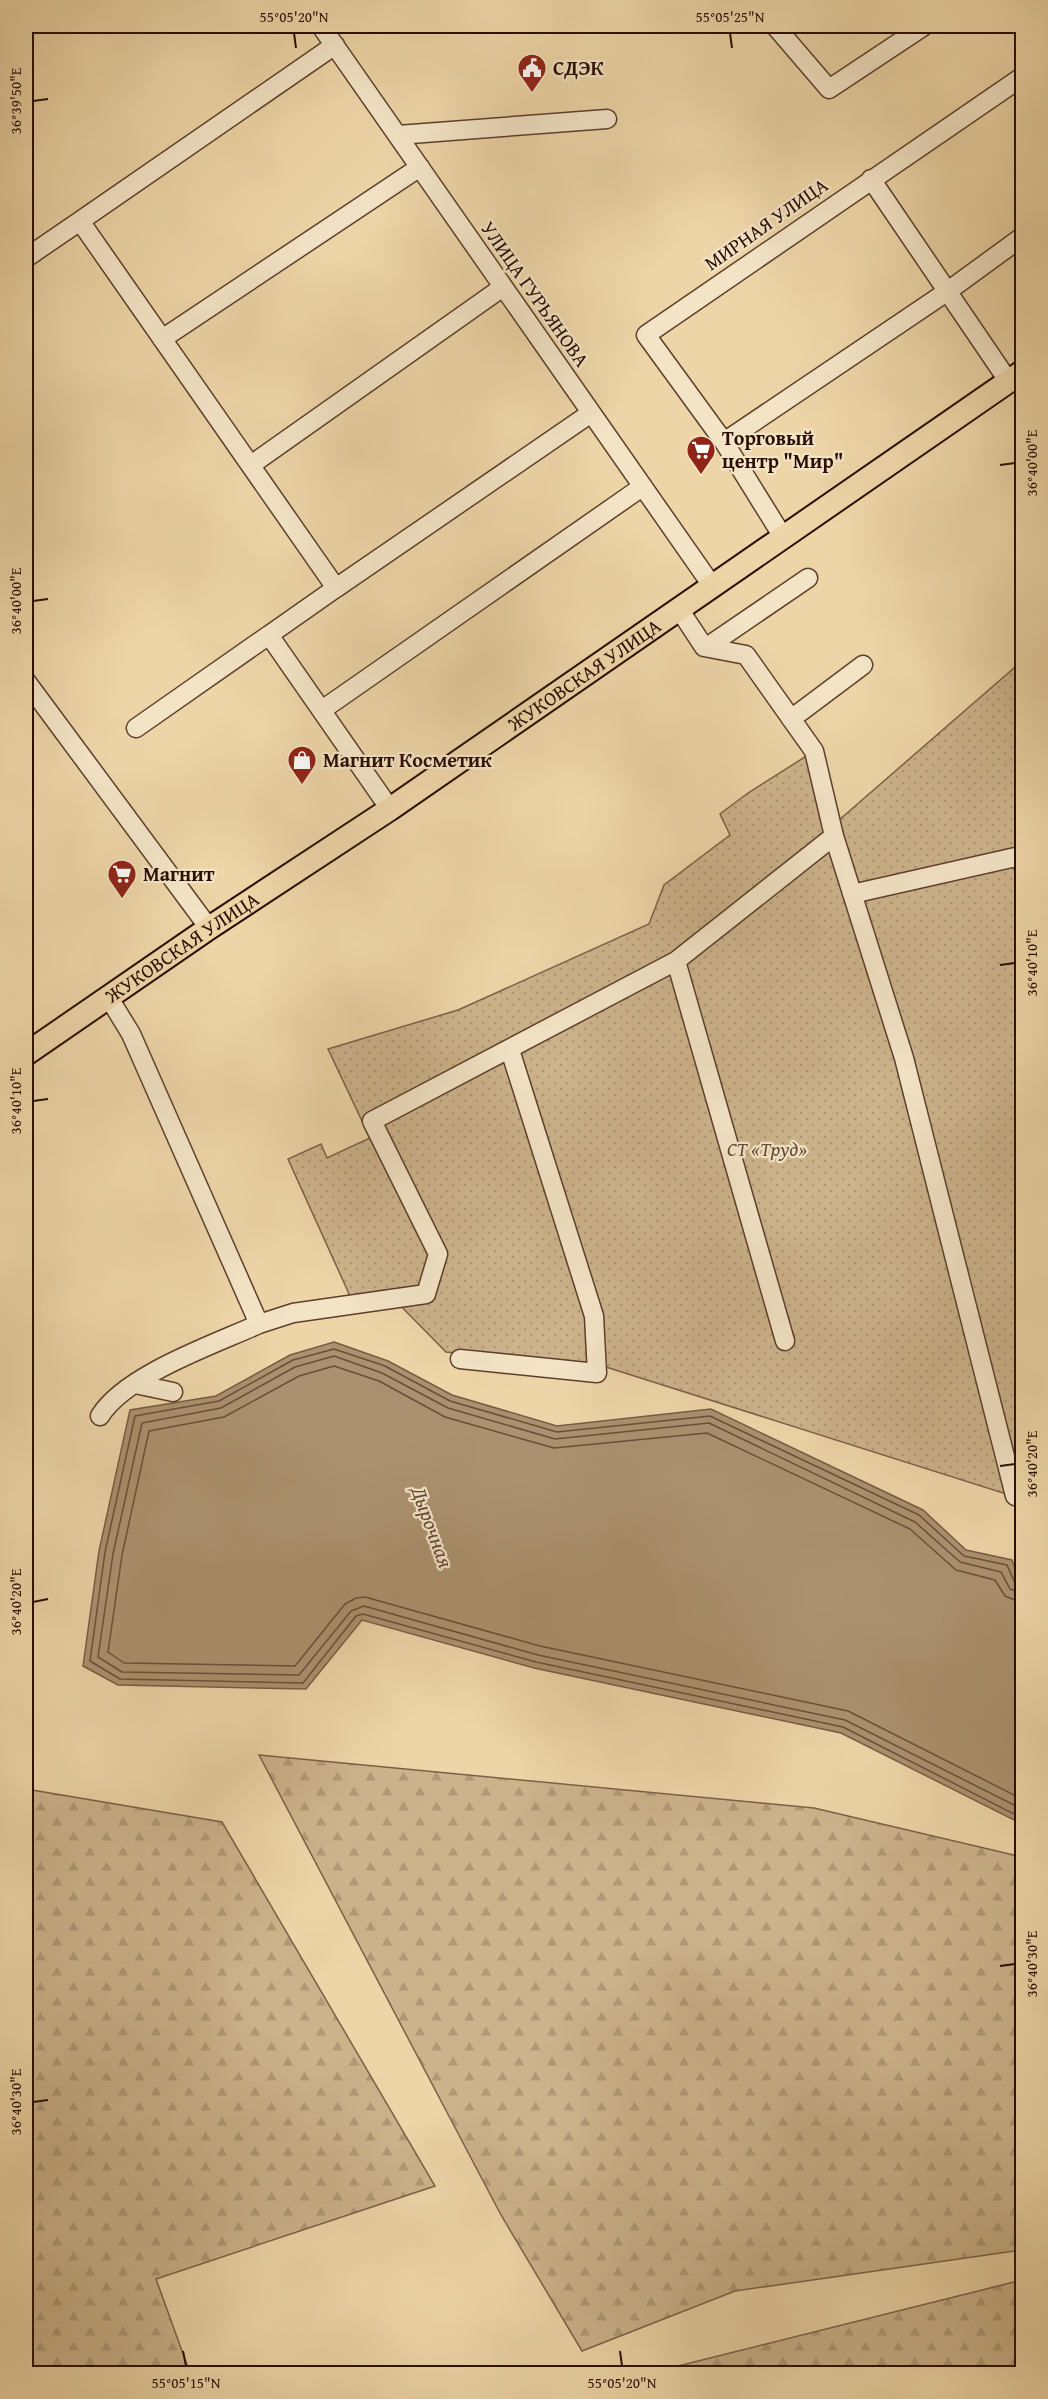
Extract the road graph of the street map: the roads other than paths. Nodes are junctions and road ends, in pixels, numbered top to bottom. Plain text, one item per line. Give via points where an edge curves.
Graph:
1 (321, 26) edge
2 (775, 26) edge
3 (924, 26) edge
4 (335, 45) junction
5 (1023, 76) edge
6 (607, 119) dead end
7 (398, 135) junction
8 (420, 167) junction
9 (871, 179) junction
10 (80, 221) junction
11 (1023, 237) edge
12 (26, 258) edge
13 (503, 287) junction
14 (948, 291) junction
15 (162, 339) junction
16 (1016, 377) edge
17 (591, 413) junction
18 (724, 442) junction
19 (251, 465) junction
20 (642, 487) junction
21 (783, 537) junction
22 (808, 578) dead end
23 (713, 587) junction
24 (336, 588) junction
25 (679, 609) junction
26 (269, 635) junction
27 (707, 647) junction
28 (863, 665) dead end
29 (26, 681) edge
30 (322, 710) junction
31 (791, 719) junction
32 (136, 728) dead end
33 (390, 808) junction
34 (834, 836) junction
35 (1023, 864) edge
36 (852, 894) junction
37 (208, 928) junction
38 (676, 961) junction
39 (109, 998) junction
40 (510, 1050) junction
41 (26, 1054) edge
42 (259, 1324) junction
43 (785, 1341) dead end
44 (460, 1359) dead end
45 (135, 1384) junction
46 (173, 1392) dead end
47 (100, 1416) dead end
48 (1015, 1496) dead end

1 - 4 street, УЛИЦА ГУРЬЯНОВА
2 - 3 street via 829,88
4 - 7 street, УЛИЦА ГУРЬЯНОВА
4 - 10 street
5 - 9 street, МИРНАЯ УЛИЦА
6 - 7 street
7 - 8 street, УЛИЦА ГУРЬЯНОВА
8 - 13 street, УЛИЦА ГУРЬЯНОВА
8 - 15 street
9 - 14 street
9 - 18 street, МИРНАЯ УЛИЦА via 646,335
10 - 12 street
10 - 15 street
11 - 14 street
13 - 17 street, УЛИЦА ГУРЬЯНОВА
13 - 19 street
14 - 16 street
14 - 18 street
15 - 19 street
16 - 21 main road, ЖУКОВСКАЯ УЛИЦА
17 - 20 street, УЛИЦА ГУРЬЯНОВА
17 - 24 street
18 - 21 street, МИРНАЯ УЛИЦА
19 - 24 street
20 - 23 street, УЛИЦА ГУРЬЯНОВА
20 - 30 street
21 - 23 main road, ЖУКОВСКАЯ УЛИЦА
22 - 27 street
23 - 25 main road, ЖУКОВСКАЯ УЛИЦА
24 - 26 street
25 - 27 street
25 - 33 main road, ЖУКОВСКАЯ УЛИЦА
26 - 30 street
26 - 32 street
27 - 31 street via 746,655
28 - 31 street
29 - 37 street
30 - 33 street
31 - 34 street via 814,752
33 - 37 main road, ЖУКОВСКАЯ УЛИЦА
34 - 36 street
34 - 38 street
35 - 36 street via 1020,856
36 - 48 street via 904,1058
37 - 39 main road, ЖУКОВСКАЯ УЛИЦА
38 - 40 street
38 - 43 street
39 - 41 main road, ЖУКОВСКАЯ УЛИЦА
39 - 42 street via 131,1034
40 - 42 street via 372,1121 438,1254 426,1294 293,1313
40 - 44 street via 594,1316 597,1373
42 - 45 street
45 - 46 street
45 - 47 street via 108,1403

